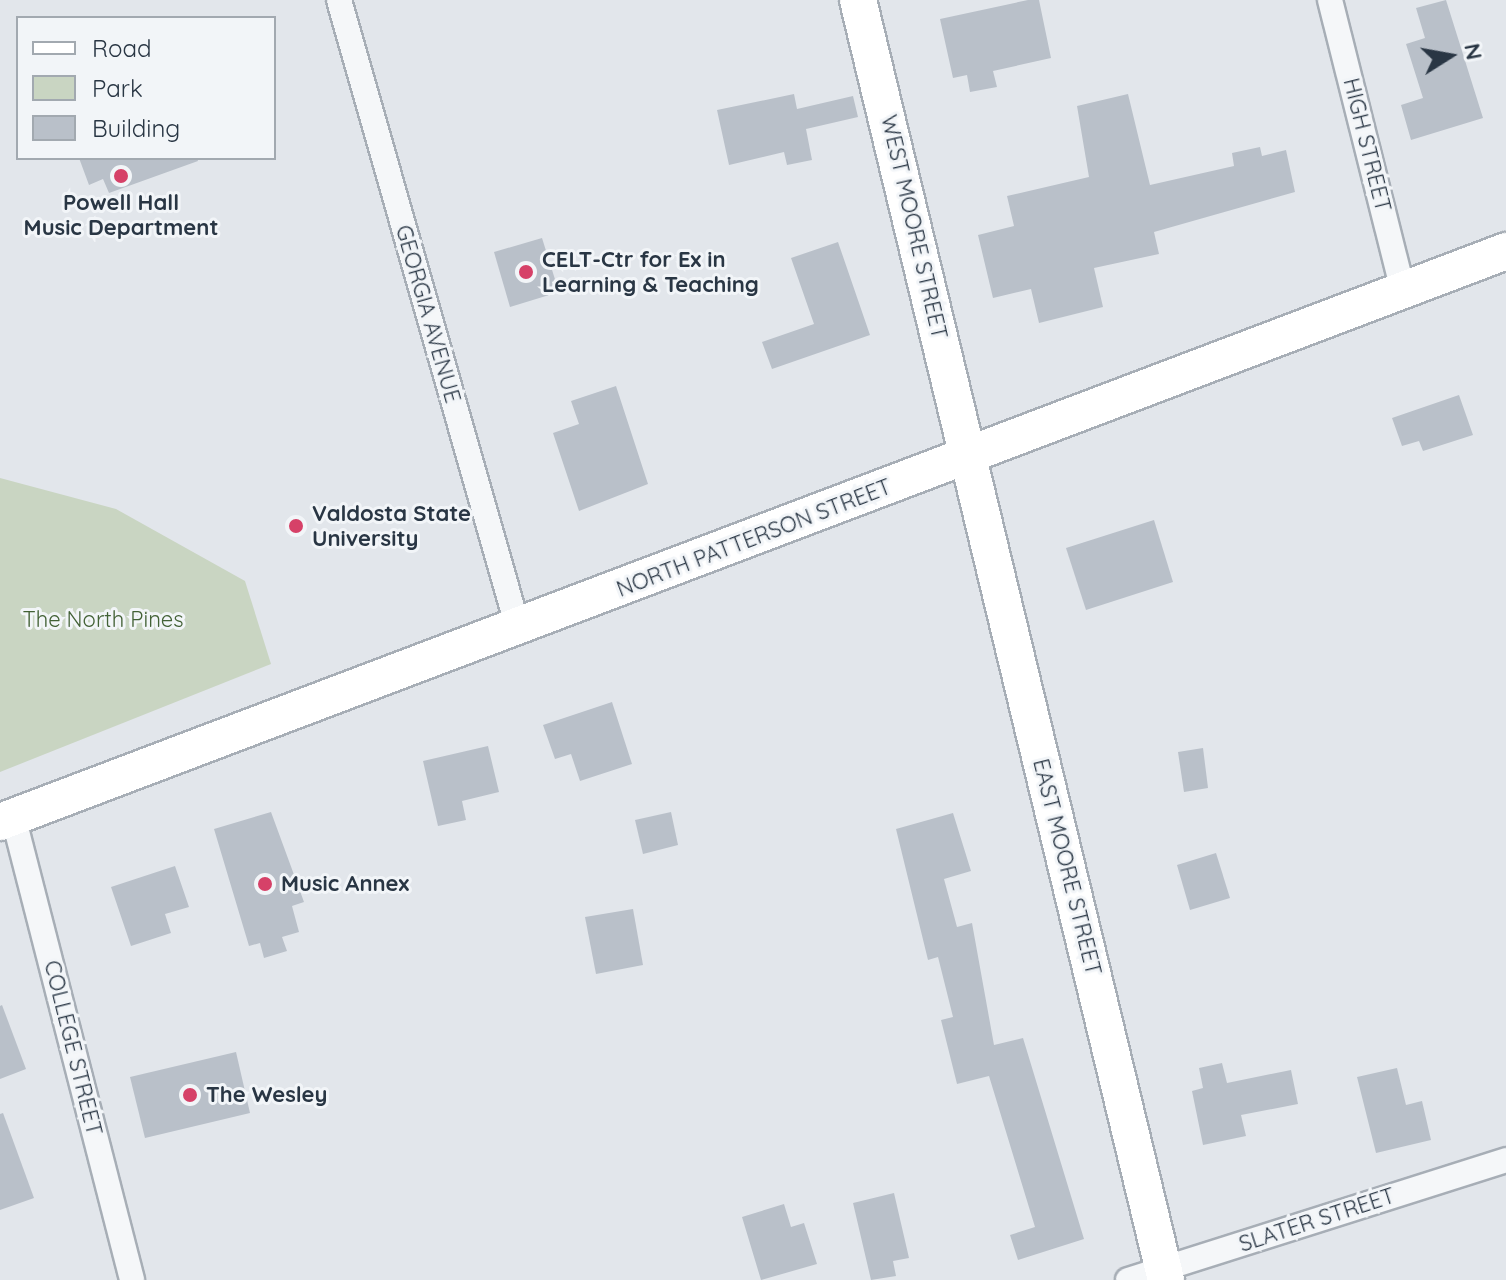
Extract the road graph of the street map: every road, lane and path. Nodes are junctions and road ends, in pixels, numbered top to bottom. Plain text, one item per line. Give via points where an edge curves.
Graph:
1 (339, 0) edge
2 (858, 0) edge
3 (1330, 0) edge
4 (1506, 251) edge
5 (1403, 290) junction
6 (968, 454) junction
7 (518, 628) junction
8 (7, 819) edge
9 (1506, 1160) edge
10 (1165, 1275) edge
11 (132, 1280) edge
12 (1128, 1280) edge

1 - 7 street, GEORGIA AVENUE
2 - 6 main road, WEST MOORE STREET
3 - 5 street, HIGH STREET
4 - 5 main road, NORTH PATTERSON STREET
5 - 6 main road, NORTH PATTERSON STREET
6 - 7 main road, NORTH PATTERSON STREET
6 - 10 main road, EAST MOORE STREET
7 - 8 main road, NORTH PATTERSON STREET
8 - 11 street, COLLEGE STREET
9 - 10 street, SLATER STREET
10 - 12 street, SLATER STREET

